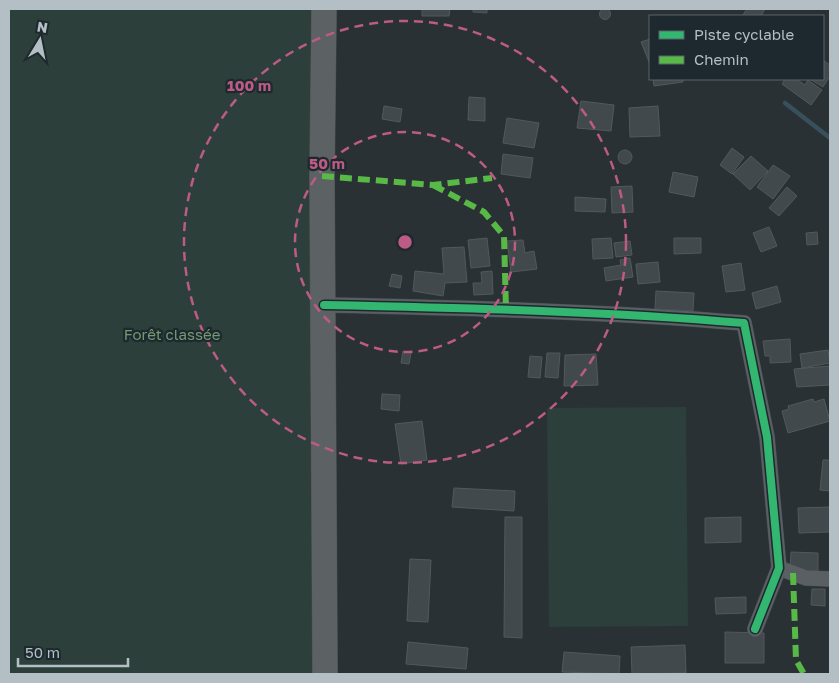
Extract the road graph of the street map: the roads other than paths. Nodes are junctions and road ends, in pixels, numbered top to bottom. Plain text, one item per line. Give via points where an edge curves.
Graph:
1 (324, 9) edge
2 (324, 305) junction
3 (779, 568) junction
4 (830, 579) edge
5 (755, 629) dead end
6 (325, 674) edge

1 - 2 highway
2 - 3 street via 506,310 744,323 767,437
2 - 6 highway
3 - 4 street via 806,578
3 - 5 street

